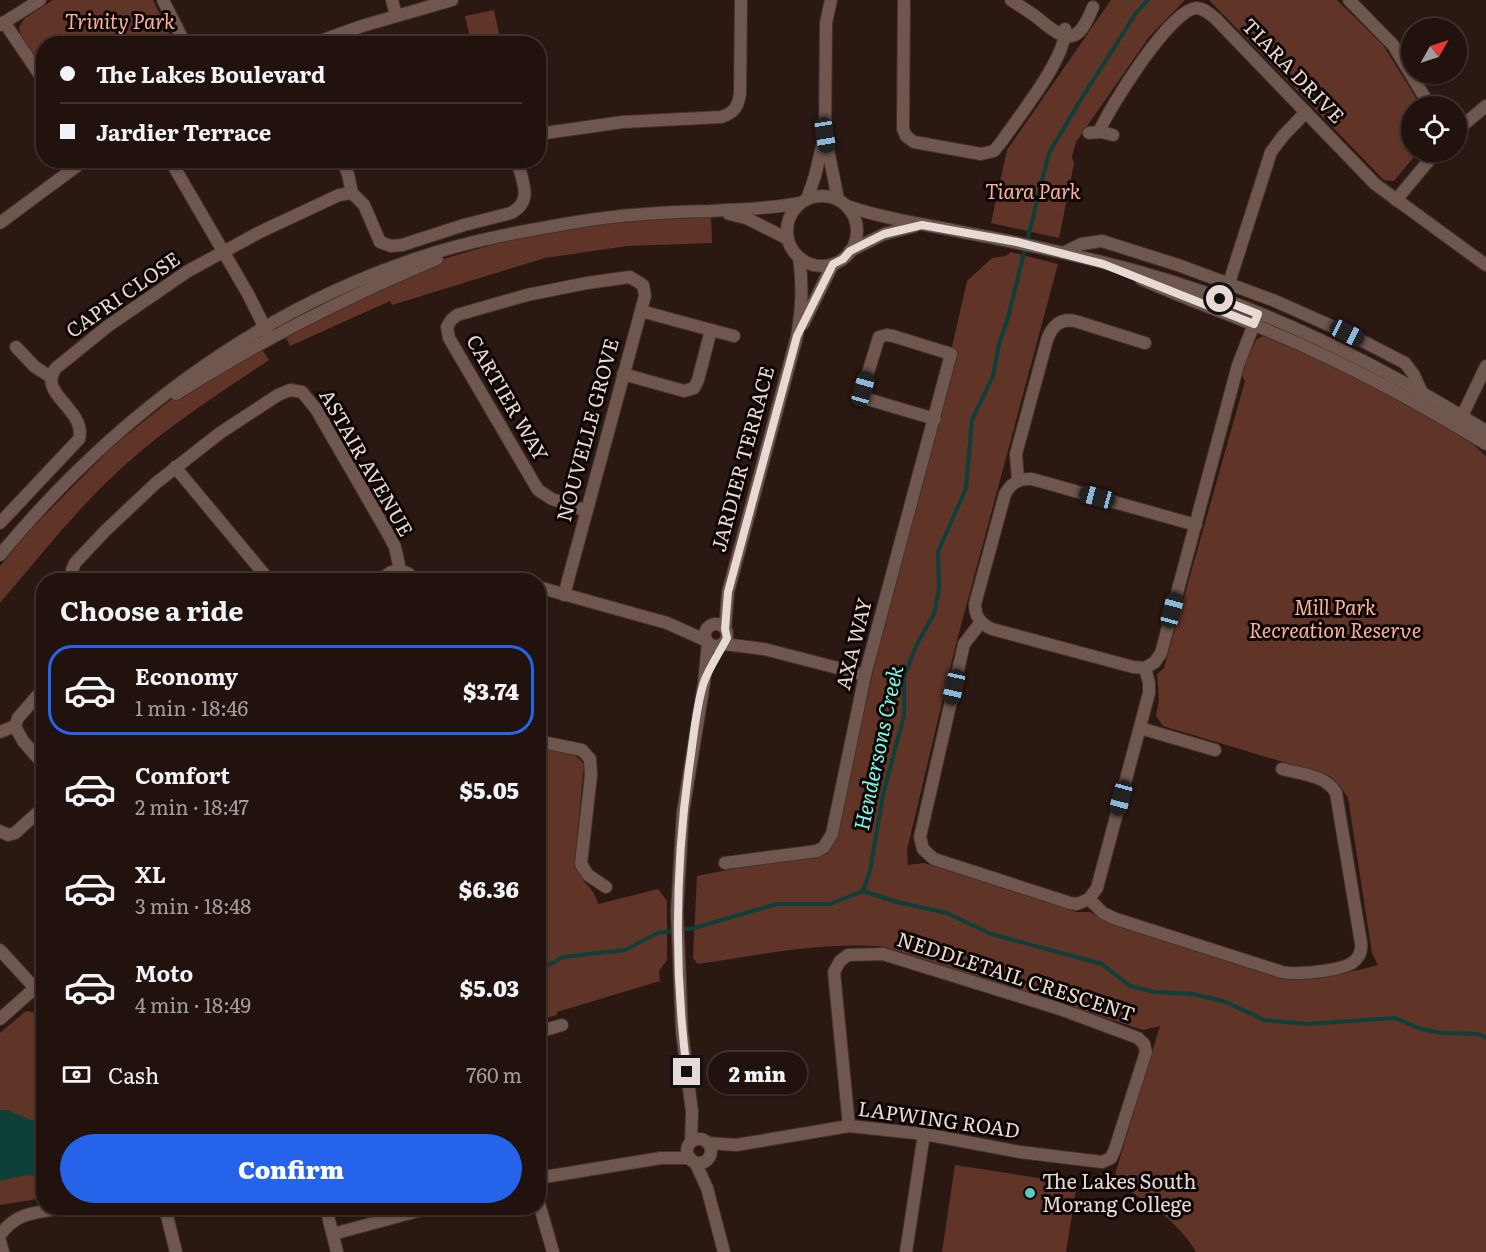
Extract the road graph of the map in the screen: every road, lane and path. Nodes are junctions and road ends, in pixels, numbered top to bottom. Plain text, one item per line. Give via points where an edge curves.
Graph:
1 (40, 0) edge
2 (163, 0) edge
3 (392, 0) edge
4 (452, 0) edge
5 (741, 0) edge
6 (822, 0) edge
7 (831, 0) edge
8 (904, 0) edge
9 (1011, 0) edge
10 (1349, 0) edge
11 (1095, 4) edge
12 (396, 15) junction
13 (826, 23) junction
14 (2, 24) edge
15 (1066, 33) junction
16 (181, 36) edge
17 (335, 36) edge
18 (36, 70) edge
19 (1424, 96) edge
20 (1486, 106) edge
21 (1306, 112) junction
22 (1467, 122) edge
23 (546, 133) edge
24 (825, 135) junction
25 (1113, 135) dead end
26 (1428, 162) edge
27 (74, 168) edge
28 (176, 168) edge
29 (345, 168) edge
30 (519, 168) edge
31 (352, 193) junction
32 (1396, 200) junction
33 (804, 201) junction
34 (842, 203) junction
35 (715, 210) junction
36 (0, 223) edge
37 (922, 225) junction
38 (788, 239) junction
39 (224, 250) junction
40 (850, 251) junction
41 (1062, 253) junction
42 (799, 257) junction
43 (833, 264) junction
44 (1486, 265) edge
45 (636, 280) joint
46 (1229, 283) junction
47 (641, 311) junction
48 (1256, 319) junction
49 (711, 330) junction
50 (271, 331) junction
51 (734, 336) dead end
52 (797, 336) junction
53 (1145, 343) dead end
54 (16, 347) dead end
55 (1483, 371) edge
56 (623, 374) junction
57 (51, 377) junction
58 (1422, 393) junction
59 (1456, 417) junction
60 (935, 419) junction
61 (1485, 439) edge
62 (175, 467) junction
63 (1018, 480) junction
64 (587, 511) junction
65 (0, 523) edge
66 (1196, 525) junction
67 (0, 555) edge
68 (400, 570) junction
69 (72, 573) edge
70 (263, 573) edge
71 (391, 573) edge
72 (407, 573) edge
73 (546, 589) edge
74 (728, 592) junction
75 (564, 595) junction
76 (667, 622) junction
77 (981, 622) junction
78 (709, 626) junction
79 (724, 637) junction
80 (706, 641) junction
81 (1145, 668) junction
82 (865, 675) junction
83 (704, 683) junction
84 (36, 697) edge
85 (15, 726) junction
86 (1140, 728) junction
87 (0, 732) edge
88 (546, 743) edge
89 (1215, 750) dead end
90 (36, 756) edge
91 (1282, 769) dead end
92 (36, 814) edge
93 (0, 831) edge
94 (726, 863) dead end
95 (606, 887) dead end
96 (1089, 899) junction
97 (0, 950) edge
98 (35, 988) joint
99 (0, 1019) edge
100 (562, 1025) dead end
101 (546, 1030) edge
102 (849, 1126) junction
103 (924, 1134) junction
104 (699, 1151) junction
105 (1102, 1162) joint
106 (546, 1177) edge
107 (36, 1213) edge
108 (167, 1215) edge
109 (328, 1215) edge
110 (403, 1215) edge
111 (542, 1215) edge
112 (333, 1234) junction
113 (0, 1235) edge
114 (0, 1241) edge
115 (3, 1252) edge
116 (176, 1252) edge
117 (337, 1252) edge
118 (553, 1252) edge
119 (724, 1252) edge
120 (906, 1252) edge

1 - 14 street
2 - 16 street
3 - 12 street
4 - 12 street
5 - 23 street via 740,94 732,113
6 - 13 street
7 - 13 street
8 - 15 street via 903,129 906,136 921,144 981,154 993,151 1059,56
9 - 15 street
10 - 19 street via 1393,45
11 - 15 street
12 - 17 street
13 - 24 street
14 - 18 street
20 - 22 street
21 - 25 street, TIARA DRIVE via 1216,19 1197,8 1184,13 1151,48 1094,132
21 - 32 street, TIARA DRIVE via 1368,178
21 - 46 street via 1271,152
24 - 33 street via 815,177
24 - 34 street
26 - 32 street
27 - 36 street
28 - 39 street
29 - 31 street
30 - 31 street via 524,204 512,213 396,246 380,242 364,205
31 - 39 street, CAPRI CLOSE via 339,195
32 - 44 street, TIARA DRIVE
33 - 34 street via 828,196
33 - 35 street via 777,208
33 - 38 street via 789,219
34 - 37 street via 875,216
34 - 40 street via 856,223 857,233
35 - 38 street via 747,218
35 - 50 street via 584,221 483,241
37 - 40 street via 884,234
37 - 41 street
38 - 42 street
39 - 50 street
39 - 57 street, CAPRI CLOSE via 108,326 56,368
40 - 43 street
41 - 46 street via 1081,244 1102,241
41 - 48 street via 1182,285
42 - 43 street via 815,265
42 - 52 street, JARDIER TERRACE via 803,282
43 - 52 street, JARDIER TERRACE
45 - 47 street, NOUVELLE GROVE via 645,291
45 - 64 street, CARTIER WAY via 611,279 518,297 461,313 447,327 453,344 538,490
46 - 58 street via 1395,357 1410,368
47 - 49 street
47 - 56 street, NOUVELLE GROVE
48 - 58 street via 1330,345
48 - 59 street
48 - 66 street via 1238,365
49 - 51 street
49 - 56 street via 698,380 691,390
50 - 67 street via 134,421 68,480
52 - 74 street, JARDIER TERRACE
53 - 63 street via 1075,321 1053,327 1016,454
54 - 57 street
55 - 59 street via 1456,405
56 - 64 street, NOUVELLE GROVE
57 - 65 street via 57,395 78,420 79,438
58 - 59 street
59 - 61 street
60 - 60 street, AXA WAY via 951,354 882,335 877,340 863,389 867,399
60 - 82 street, AXA WAY
62 - 68 street, ASTAIR AVENUE via 278,395 290,390 302,392 316,409 387,532
62 - 69 street via 87,550
62 - 70 street
63 - 66 street via 1032,479
63 - 77 street via 1005,494 975,604
64 - 75 street, NOUVELLE GROVE
66 - 81 street via 1161,652
68 - 71 street
68 - 72 street
73 - 75 street
74 - 78 street, JARDIER TERRACE
74 - 79 street, JARDIER TERRACE
75 - 76 street
76 - 78 street
76 - 80 street
77 - 81 street via 992,629
77 - 96 street via 963,644 920,837 923,849 934,860 1070,903
78 - 79 street via 720,624
78 - 80 street
79 - 80 street via 714,647
79 - 82 street
79 - 83 street, JARDIER TERRACE
80 - 83 street, JARDIER TERRACE
81 - 86 street via 1149,693
82 - 94 street, AXA WAY via 846,775 827,842 817,851
83 - 104 street, JARDIER TERRACE via 683,812 677,911 682,1032
84 - 85 street
85 - 87 street
85 - 90 street
86 - 89 street
86 - 96 street via 1097,888
88 - 95 street via 582,750 590,759 581,864 588,875
91 - 96 street via 1320,779 1336,795 1361,943 1354,962 1306,973 1282,972 1116,919
92 - 93 street via 15,833
97 - 98 street
98 - 99 street
100 - 101 street
102 - 103 street, LAPWING ROAD
102 - 104 street, LAPWING ROAD
102 - 105 street, NEDDLETAIL CRESCENT via 834,972 848,955 883,954 1060,1009 1138,1038 1146,1052 1115,1149 1111,1158
103 - 105 street, LAPWING ROAD
103 - 120 street
104 - 106 street, LAPWING ROAD
104 - 119 street, JARDIER TERRACE
107 - 113 street via 17,1217
108 - 116 street
109 - 112 street
110 - 112 street
111 - 118 street
112 - 117 street
114 - 115 street

